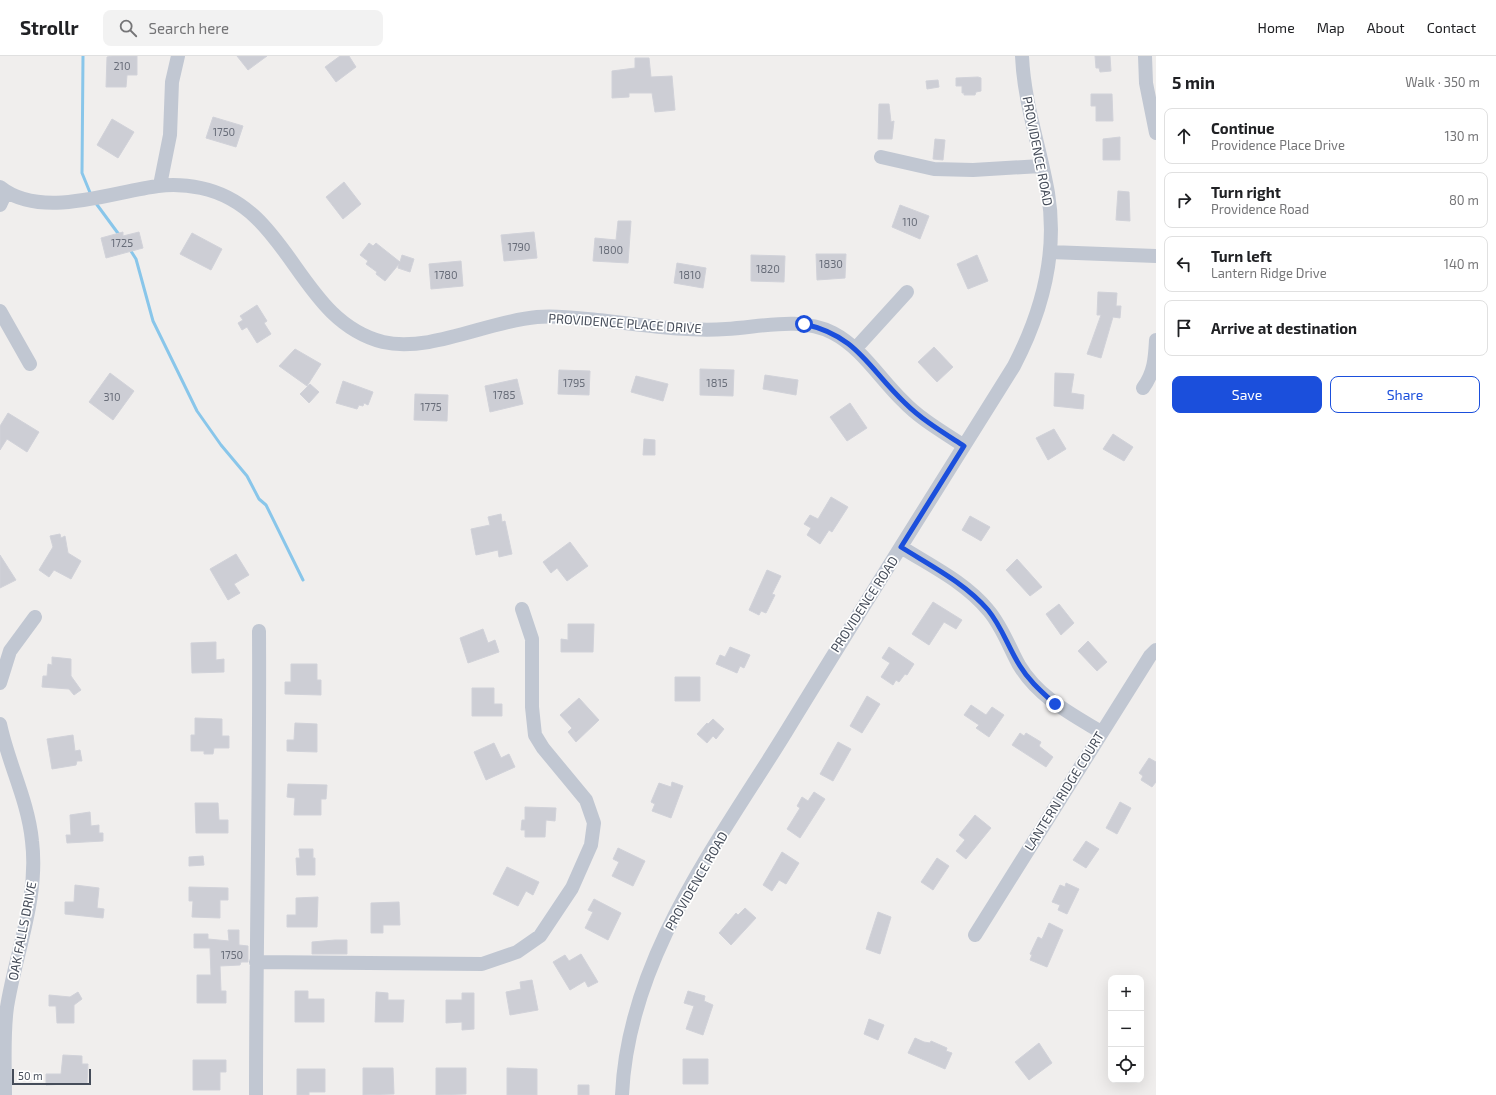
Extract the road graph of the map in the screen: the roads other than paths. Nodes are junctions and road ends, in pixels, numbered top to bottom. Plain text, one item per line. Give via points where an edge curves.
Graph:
1 (178, 56) edge
2 (1022, 56) edge
3 (1145, 56) edge
4 (1156, 133) edge
5 (881, 157) dead end
6 (1041, 166) junction
7 (160, 185) junction
8 (3, 190) edge
9 (0, 205) edge
10 (1050, 252) junction
11 (1156, 256) edge
12 (907, 292) dead end
13 (0, 311) edge
14 (1156, 340) edge
15 (856, 348) junction
16 (30, 364) dead end
17 (1143, 388) dead end
18 (964, 446) junction
19 (901, 547) junction
20 (522, 609) dead end
21 (35, 617) dead end
22 (259, 631) dead end
23 (1156, 650) edge
24 (0, 683) edge
25 (0, 724) edge
26 (1101, 732) junction
27 (975, 934) dead end
28 (256, 962) junction
29 (5, 1095) edge
30 (256, 1095) edge
31 (622, 1095) edge

1 - 7 street via 172,82 170,135
2 - 6 street, PROVIDENCE ROAD via 1032,126
3 - 4 street via 1146,83
5 - 6 street via 934,169 973,170
6 - 10 street, PROVIDENCE ROAD via 1048,193
7 - 8 street, PROVIDENCE PLACE DRIVE via 98,197 47,203 26,201
7 - 15 street, PROVIDENCE PLACE DRIVE via 183,185 205,189 226,196 245,207 271,231 320,301 333,314 357,332 383,342 422,343 513,320 560,316 701,330 804,324 831,332
8 - 9 street
10 - 11 street
10 - 18 street, PROVIDENCE ROAD via 1043,296 1028,338 1014,366
12 - 15 street
13 - 16 street
14 - 17 street via 1155,363 1151,377
15 - 18 street, PROVIDENCE PLACE DRIVE via 906,405
18 - 19 street, PROVIDENCE ROAD
19 - 26 street via 958,583 975,597 998,624 1020,666 1035,687 1055,704
19 - 31 street, PROVIDENCE ROAD via 752,783 664,936 645,984 630,1034
20 - 28 street via 532,639 532,707 535,735 586,800 594,823 591,845 572,888 540,936 517,952 482,964
21 - 24 street via 10,651
22 - 28 street via 260,776
23 - 26 street, LANTERN RIDGE COURT
25 - 29 street, OAK FALLS DRIVE via 25,806 34,867 32,897 7,1008
26 - 27 street, LANTERN RIDGE COURT
28 - 30 street

